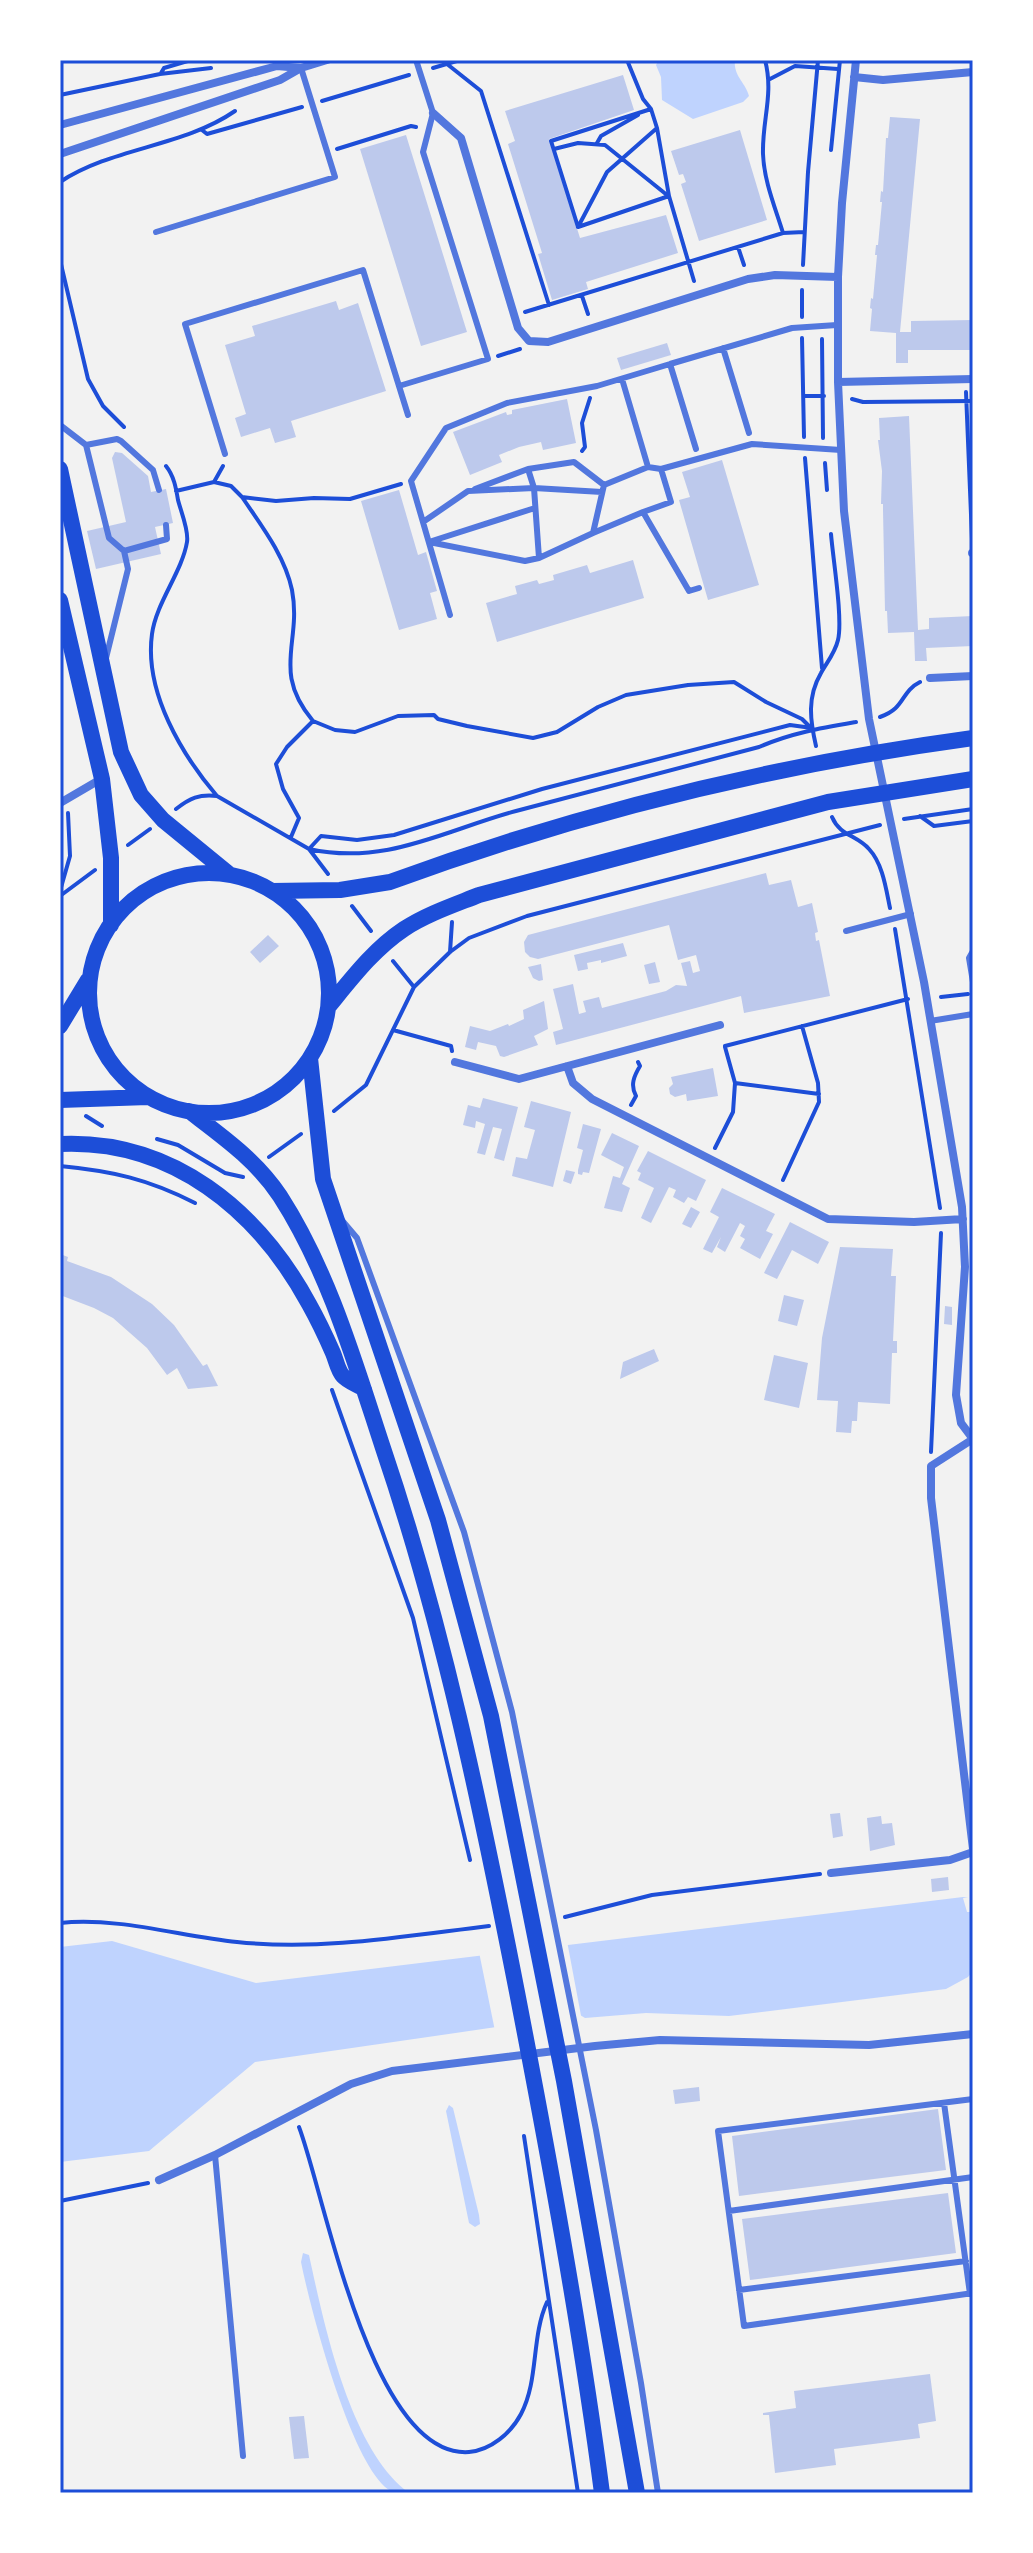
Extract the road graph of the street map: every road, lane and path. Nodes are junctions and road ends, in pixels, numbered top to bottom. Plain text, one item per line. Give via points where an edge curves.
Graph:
1 (191, 60) edge
2 (416, 60) edge
3 (460, 60) edge
4 (627, 60) edge
5 (765, 60) edge
6 (818, 60) edge
7 (856, 60) edge
8 (323, 61) edge
9 (447, 64) junction
10 (215, 67) dead end
11 (818, 67) junction
12 (301, 68) junction
13 (838, 69) dead end
14 (420, 72) junction
15 (972, 72) edge
16 (160, 74) junction
17 (854, 77) junction
18 (770, 79) junction
19 (60, 95) edge
20 (312, 104) junction
21 (651, 109) junction
22 (237, 110) dead end
23 (433, 113) junction
24 (973, 116) edge
25 (60, 125) edge
26 (657, 128) junction
27 (202, 130) junction
28 (429, 130) junction
29 (597, 143) junction
30 (554, 149) junction
31 (327, 152) junction
32 (60, 154) edge
33 (623, 157) junction
34 (60, 182) edge
35 (669, 196) junction
36 (578, 227) junction
37 (156, 232) dead end
38 (805, 232) junction
39 (783, 233) junction
40 (738, 247) junction
41 (60, 260) edge
42 (689, 263) junction
43 (802, 275) junction
44 (838, 277) junction
45 (748, 279) junction
46 (698, 294) junction
47 (582, 295) junction
48 (549, 305) junction
49 (514, 315) junction
50 (837, 325) junction
51 (802, 326) junction
52 (592, 328) junction
53 (529, 341) junction
54 (723, 348) junction
55 (488, 359) junction
56 (670, 364) junction
57 (622, 379) junction
58 (969, 379) edge
59 (838, 382) junction
60 (399, 386) junction
61 (589, 388) junction
62 (838, 395) junction
63 (803, 396) junction
64 (970, 401) edge
65 (408, 415) dead end
66 (60, 425) edge
67 (749, 433) dead end
68 (133, 436) dead end
69 (86, 445) junction
70 (696, 449) dead end
71 (805, 449) junction
72 (841, 450) junction
73 (225, 454) joint
74 (156, 457) dead end
75 (574, 462) junction
76 (648, 467) junction
77 (60, 469) edge
78 (528, 469) junction
79 (661, 469) junction
80 (971, 480) edge
81 (411, 481) junction
82 (214, 482) junction
83 (534, 488) junction
84 (603, 488) junction
85 (159, 490) dead end
86 (176, 491) junction
87 (468, 491) junction
88 (242, 497) junction
89 (535, 508) junction
90 (643, 512) junction
91 (423, 522) junction
92 (166, 525) dead end
93 (593, 533) junction
94 (429, 542) junction
95 (124, 551) junction
96 (973, 553) edge
97 (539, 558) junction
98 (699, 588) dead end
99 (60, 600) edge
100 (450, 615) dead end
101 (103, 669) junction
102 (822, 671) dead end
103 (973, 676) edge
104 (930, 678) dead end
105 (313, 721) junction
106 (812, 728) junction
107 (973, 738) edge
108 (877, 752) junction
109 (102, 779) junction
110 (973, 779) edge
111 (886, 791) junction
112 (217, 796) junction
113 (62, 802) edge
114 (973, 809) edge
115 (920, 816) junction
116 (163, 820) junction
117 (973, 821) edge
118 (891, 822) junction
119 (844, 834) junction
120 (291, 837) junction
121 (309, 849) junction
122 (111, 858) junction
123 (230, 875) junction
124 (340, 890) junction
125 (272, 891) junction
126 (60, 894) edge
127 (453, 905) junction
128 (911, 914) junction
129 (893, 918) junction
130 (111, 925) junction
131 (846, 931) dead end
132 (382, 947) junction
133 (973, 951) edge
134 (450, 952) junction
135 (90, 975) junction
136 (973, 982) edge
137 (414, 987) junction
138 (973, 991) edge
139 (907, 999) junction
140 (927, 999) junction
141 (329, 1006) junction
142 (973, 1014) edge
143 (930, 1021) junction
144 (720, 1025) joint
145 (60, 1026) edge
146 (802, 1026) junction
147 (393, 1030) junction
148 (725, 1046) junction
149 (635, 1048) junction
150 (310, 1058) junction
151 (455, 1062) joint
152 (567, 1066) junction
153 (735, 1083) junction
154 (819, 1094) junction
155 (148, 1097) junction
156 (67, 1099) edge
157 (189, 1111) junction
158 (626, 1117) junction
159 (316, 1123) junction
160 (108, 1127) dead end
161 (153, 1138) dead end
162 (60, 1144) edge
163 (710, 1159) junction
164 (60, 1166) edge
165 (257, 1166) junction
166 (776, 1193) junction
167 (204, 1208) dead end
168 (332, 1211) junction
169 (963, 1219) junction
170 (941, 1220) junction
171 (329, 1381) dead end
172 (364, 1389) junction
173 (931, 1466) junction
174 (973, 1851) edge
175 (471, 1865) dead end
176 (831, 1873) joint
177 (564, 1918) dead end
178 (60, 1923) edge
179 (489, 1926) dead end
180 (973, 2034) edge
181 (973, 2099) edge
182 (944, 2103) junction
183 (293, 2115) junction
184 (523, 2134) dead end
185 (215, 2155) junction
186 (973, 2177) edge
187 (159, 2180) joint
188 (955, 2180) junction
189 (60, 2201) edge
190 (729, 2211) junction
191 (966, 2261) junction
192 (739, 2290) junction
193 (972, 2294) edge
194 (548, 2300) junction
195 (243, 2456) dead end
196 (578, 2493) edge
197 (602, 2493) edge
198 (637, 2493) edge
199 (658, 2493) edge

1 - 16 path
2 - 14 lane
3 - 9 path
4 - 21 path
5 - 18 path
6 - 11 path
7 - 17 street
8 - 12 street
9 - 14 path
9 - 48 path via 481,91
10 - 16 path
11 - 13 path
11 - 18 path via 795,66
11 - 38 path
12 - 20 lane
12 - 25 street via 277,66
12 - 32 street via 280,80
14 - 20 path
14 - 23 lane
15 - 17 street via 883,80
15 - 24 path
16 - 19 path
17 - 44 street
18 - 39 path via 763,152
20 - 27 path via 207,134
20 - 31 lane
21 - 26 path
21 - 29 path
21 - 30 path via 551,141
22 - 27 path
23 - 28 lane
23 - 49 street via 461,138
26 - 33 path
26 - 35 path
27 - 34 path
28 - 31 path via 411,126
28 - 55 lane via 423,152
29 - 30 path
29 - 33 path
30 - 36 path
31 - 37 lane via 335,177
33 - 35 path
33 - 36 path via 607,172
35 - 36 path
35 - 42 path
38 - 39 path
38 - 43 path
39 - 40 path
40 - 42 path
40 - 45 path
41 - 68 path via 88,379 103,406
42 - 46 path
42 - 47 path
43 - 44 street
43 - 45 street
43 - 51 path
44 - 50 street
45 - 46 street
46 - 52 street
47 - 48 path
47 - 52 path
48 - 49 path
49 - 53 street
50 - 51 lane
50 - 59 street
51 - 54 lane
51 - 63 path
52 - 53 street via 548,342
53 - 55 path via 527,347
54 - 56 lane
54 - 67 lane
55 - 60 lane
56 - 57 lane
56 - 70 lane
57 - 61 lane
57 - 76 lane
58 - 59 street
58 - 64 path
59 - 62 street
60 - 65 lane
60 - 73 lane via 363,270 185,324
61 - 75 path via 582,423 585,447
61 - 81 lane via 507,403 446,428
62 - 63 path
62 - 64 path via 863,402
62 - 72 street
63 - 71 path
64 - 80 path
66 - 69 lane
69 - 85 lane via 121,441 153,470
69 - 95 lane via 109,538
71 - 72 lane
71 - 79 lane via 752,444
71 - 102 path
72 - 108 street via 849,561
73 - 82 path
74 - 86 path via 170,471
75 - 78 lane
75 - 84 lane
76 - 79 lane
76 - 84 lane
77 - 101 main road
78 - 83 lane
78 - 87 lane
79 - 90 lane via 671,502
80 - 96 path
81 - 88 path via 350,499
81 - 91 lane
82 - 86 path
82 - 88 path via 231,486
83 - 84 lane
83 - 87 lane
83 - 89 lane
84 - 93 lane
86 - 112 path via 187,542 158,611 152,661 175,737
87 - 91 lane
88 - 105 path via 292,589 289,670 300,705
89 - 94 lane
89 - 97 lane
90 - 93 lane
90 - 98 lane via 689,591
91 - 94 lane
92 - 95 lane via 167,539
93 - 97 lane
94 - 97 lane via 525,561
94 - 100 lane
95 - 101 lane via 128,569
99 - 109 main road
101 - 116 main road via 121,752 141,795
103 - 104 street
105 - 106 path via 355,732 398,716 434,715 533,738 557,732 626,695 734,682
105 - 120 path via 276,764 299,818
106 - 121 path via 759,747 483,820 407,847 356,855
106 - 121 path via 774,729 516,796 394,835 357,840 321,836
107 - 108 main road
108 - 111 street
108 - 124 main road via 632,806 543,829 390,882
109 - 113 street
109 - 122 main road
110 - 111 main road
111 - 118 street
111 - 127 main road via 538,877
112 - 116 path via 190,798
112 - 120 path
113 - 126 path via 71,844
114 - 115 path
115 - 117 path via 934,826
115 - 118 path
116 - 122 path
116 - 123 main road
118 - 119 path
118 - 128 street
119 - 129 path via 869,848 876,859
119 - 134 path via 510,921
120 - 121 path
121 - 124 path
122 - 126 path
122 - 130 main road
123 - 125 main road
123 - 130 main road via 168,881 140,895
124 - 125 main road
124 - 132 path
125 - 141 main road via 298,913 317,941 327,972
127 - 132 main road
127 - 134 path
128 - 129 lane
128 - 140 street
129 - 131 lane
129 - 139 path
130 - 135 main road
132 - 137 path
132 - 141 main road
133 - 136 lane
134 - 137 path
135 - 145 main road
135 - 155 main road via 90,1011 101,1045 121,1075
137 - 147 path
138 - 140 path
139 - 140 path
139 - 146 path
139 - 170 path
140 - 143 street
141 - 150 main road
142 - 143 lane
143 - 169 street
144 - 148 path
144 - 149 street
146 - 148 path
146 - 154 path
147 - 151 path via 451,1046
147 - 159 path via 366,1085
148 - 153 path
149 - 152 street
149 - 158 path via 640,1066 633,1076 636,1096
150 - 157 main road via 288,1084 258,1103 224,1112
150 - 159 main road
151 - 152 street via 519,1079
152 - 158 street via 573,1083
153 - 154 path
153 - 163 path via 733,1112
154 - 166 path via 817,1109
155 - 156 main road
155 - 157 main road
156 - 160 path
157 - 165 main road
158 - 163 street
159 - 165 path
159 - 168 main road
161 - 165 path via 178,1145 234,1177 242,1178
162 - 172 main road via 129,1150 180,1170 216,1192 275,1250 320,1326 342,1376
163 - 166 street
164 - 167 path via 137,1178
165 - 172 main road via 303,1237
166 - 170 street via 828,1219
168 - 198 main road via 438,1520 491,1716 564,2081
168 - 199 lane via 357,1238 464,1532 512,1712 585,2079
169 - 170 street
169 - 173 street via 956,1395 961,1423 973,1439
170 - 173 path
171 - 175 path via 413,1618
172 - 197 main road via 440,1635 494,1876 535,2085
173 - 174 street via 933,1529
174 - 176 street via 950,1860
176 - 177 path via 652,1895
178 - 179 path via 128,1925 285,1945
180 - 183 street via 869,2045 697,2040 595,2046 392,2071 351,2084
181 - 182 lane
182 - 188 lane
182 - 190 lane via 718,2131
183 - 185 street
183 - 194 path via 352,2308 395,2399 426,2437 470,2452 491,2445 511,2427 527,2396 540,2317
184 - 194 path
185 - 187 street
185 - 195 lane
186 - 188 lane
187 - 189 path
188 - 190 lane
188 - 191 lane
190 - 192 lane
191 - 192 lane
191 - 193 lane
192 - 193 lane via 744,2326
194 - 196 path

